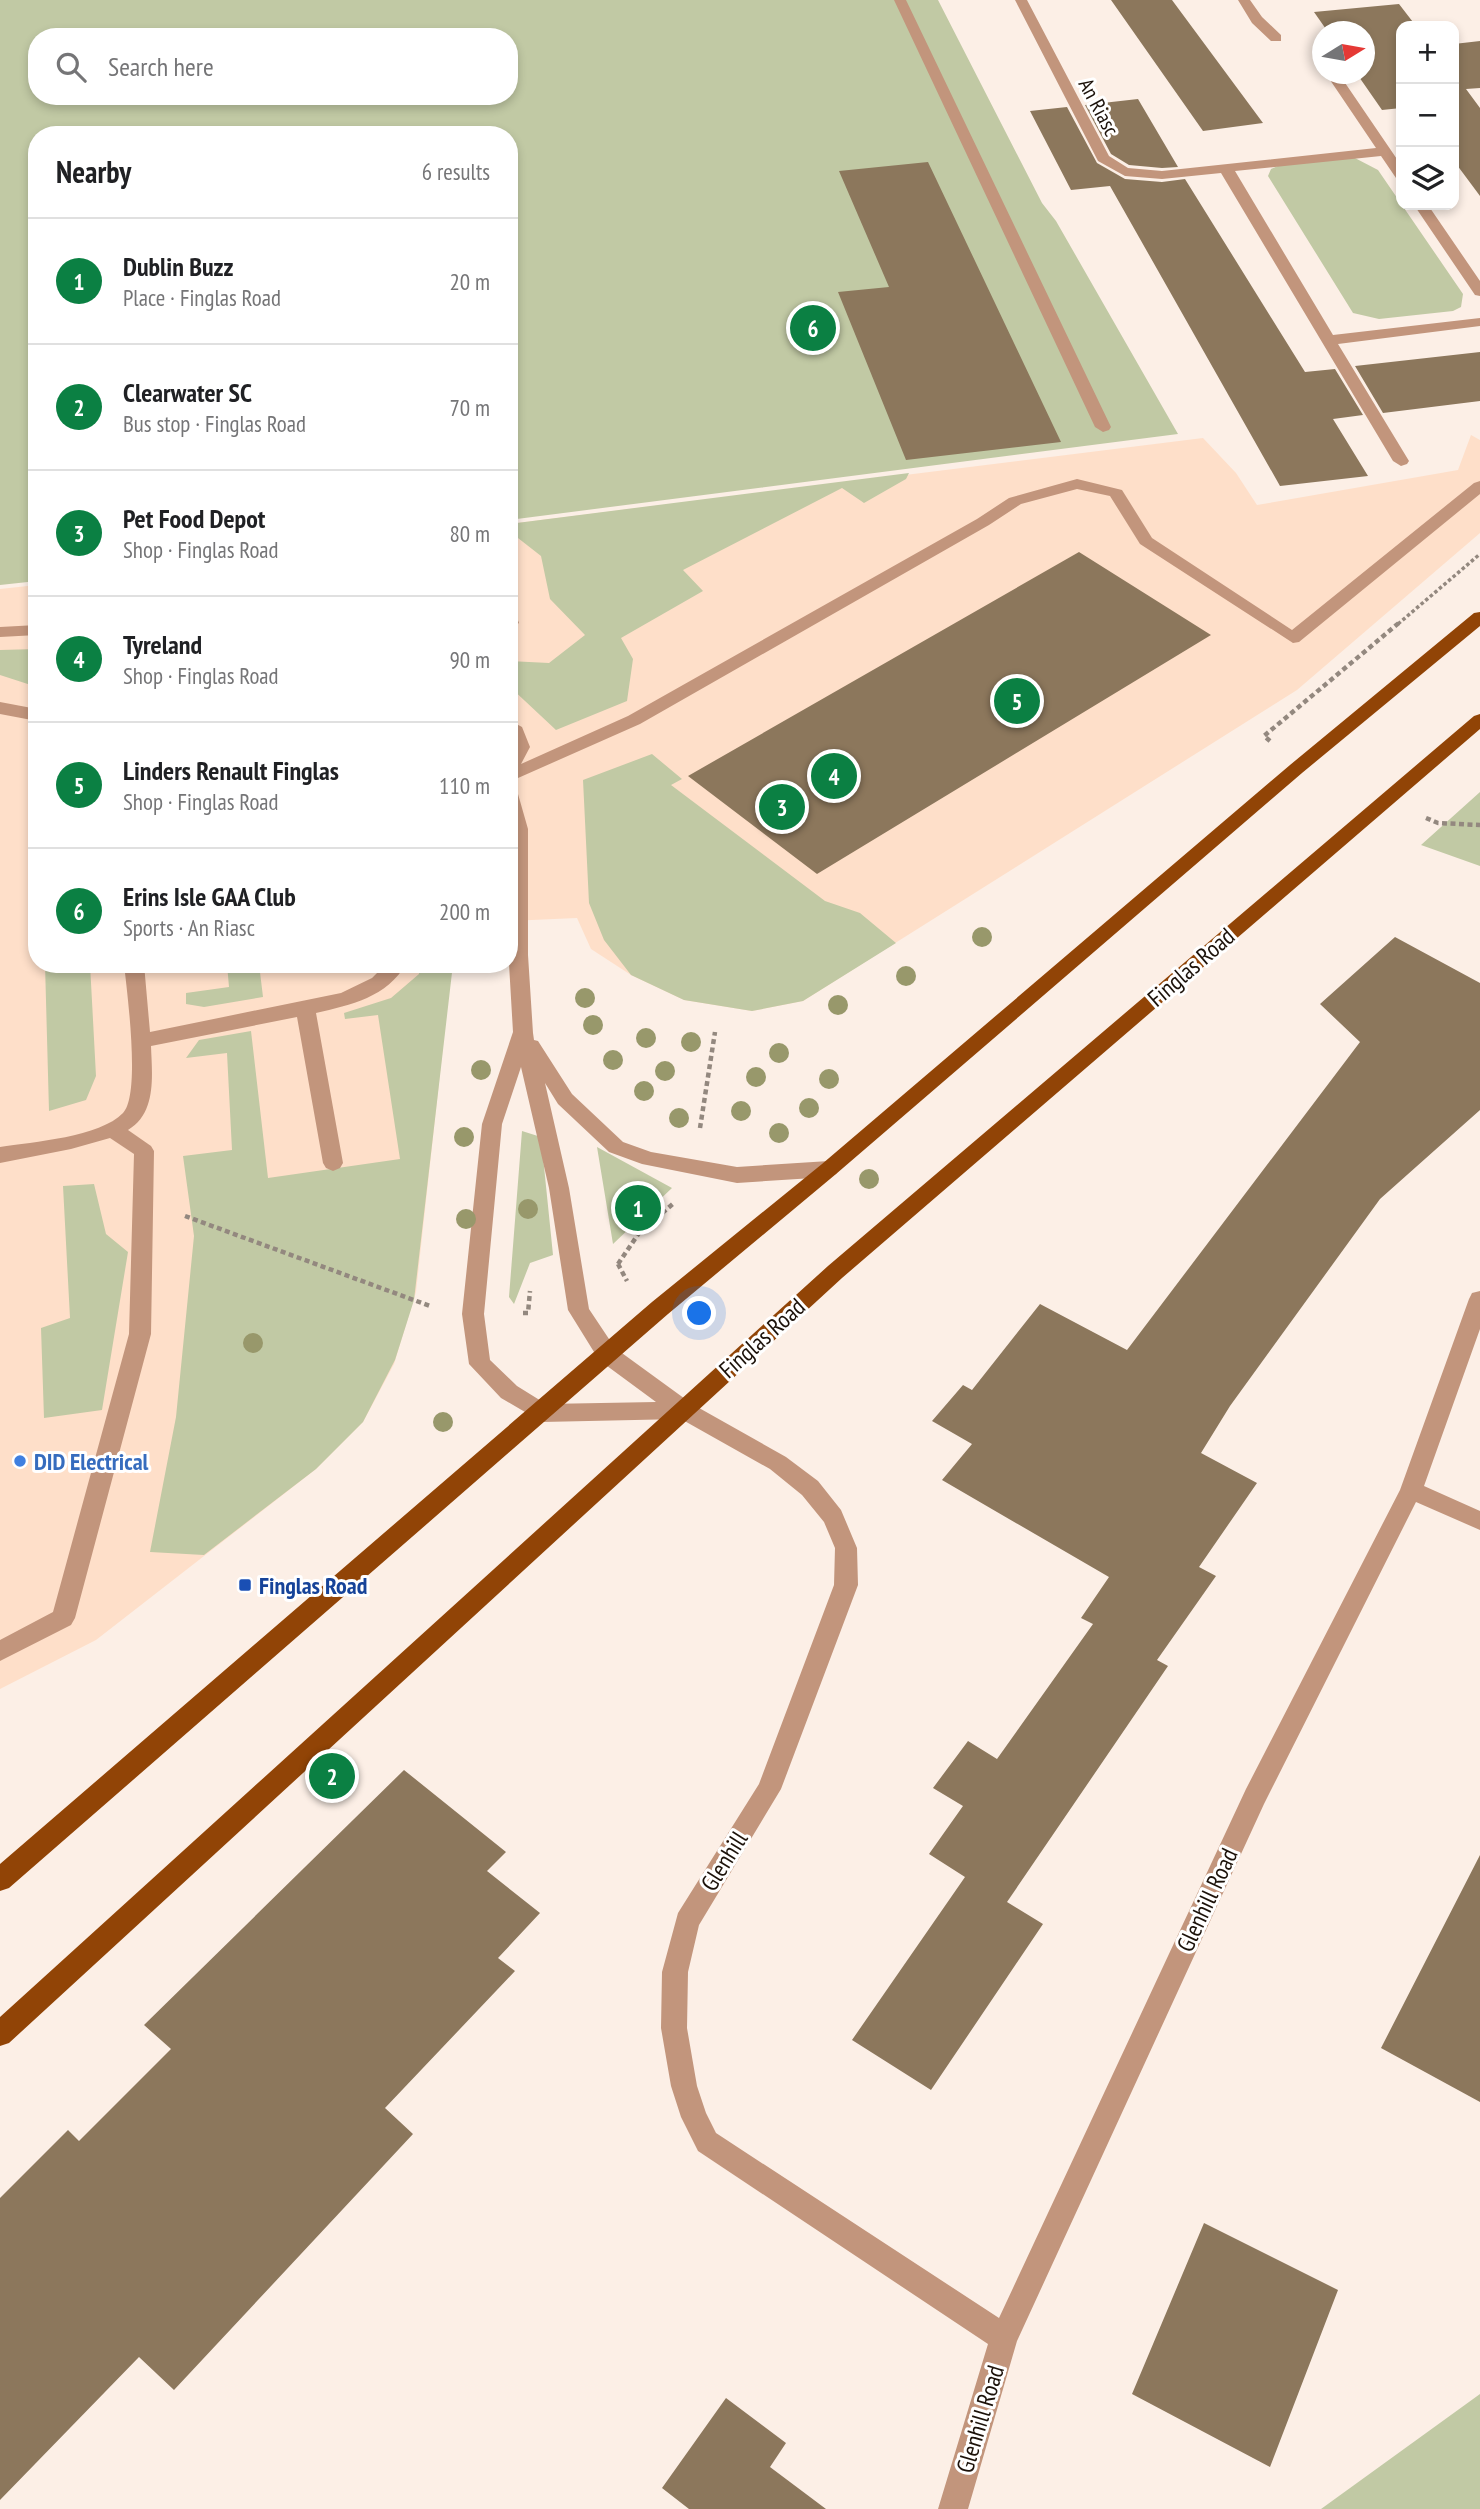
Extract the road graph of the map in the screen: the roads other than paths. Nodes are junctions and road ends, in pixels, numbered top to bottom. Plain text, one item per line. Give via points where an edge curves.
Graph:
1 (900, 0) edge
2 (1021, 0) edge
3 (1244, 0) edge
4 (1276, 38) dead end
5 (1340, 84) edge
6 (1385, 151) junction
7 (1225, 167) junction
8 (1396, 168) edge
9 (1424, 210) edge
10 (1480, 292) edge
11 (1480, 322) edge
12 (1331, 340) junction
13 (1103, 427) dead end
14 (1401, 461) dead end
15 (1480, 486) edge
16 (1480, 617) edge
17 (28, 630) edge
18 (0, 632) edge
19 (0, 708) edge
20 (28, 713) edge
21 (1480, 720) edge
22 (518, 772) edge
23 (518, 826) edge
24 (518, 955) edge
25 (518, 955) edge
26 (135, 973) edge
27 (391, 973) edge
28 (304, 1008) junction
29 (523, 1033) junction
30 (139, 1041) junction
31 (111, 1129) junction
32 (0, 1154) edge
33 (333, 1163) dead end
34 (829, 1169) junction
35 (1480, 1300) edge
36 (607, 1354) junction
37 (684, 1410) junction
38 (542, 1413) junction
39 (1411, 1490) junction
40 (1480, 1521) edge
41 (0, 1651) edge
42 (0, 1880) edge
43 (0, 2034) edge
44 (1004, 2338) junction
45 (953, 2509) edge

1 - 13 street
2 - 7 street, An Riasc via 1103,158 1125,172 1162,174
3 - 4 street
5 - 6 street
6 - 7 street, An Riasc
6 - 8 street
7 - 12 street
9 - 10 street
11 - 12 street
12 - 14 street
15 - 22 street via 1293,638 1146,541 1116,493 1077,484 1015,501 634,720
16 - 34 main road
17 - 18 street
19 - 20 street
21 - 37 main road, Finglas Road via 835,1272
23 - 25 street
24 - 29 street
26 - 30 street
27 - 28 street via 362,995
28 - 30 street
28 - 33 street
29 - 34 street via 565,1099 616,1147 649,1159 737,1175
29 - 36 street via 559,1188 579,1310
29 - 38 street via 492,1125 472,1314 480,1364 509,1392
30 - 31 street via 142,1089 134,1115
31 - 32 street via 67,1143
31 - 41 street via 144,1151 140,1334 62,1618
34 - 36 main road
35 - 39 street, Glenhill Road
36 - 37 street, Glenhill
36 - 38 main road
37 - 38 street
37 - 43 main road, Finglas Road
37 - 44 street, Glenhill via 778,1463 810,1488 833,1517 846,1549 846,1585 769,1789 687,1921 675,1972 674,2028 694,2117 707,2142
38 - 42 main road
39 - 40 street
39 - 44 street, Glenhill Road via 1255,1797
44 - 45 street, Glenhill Road

